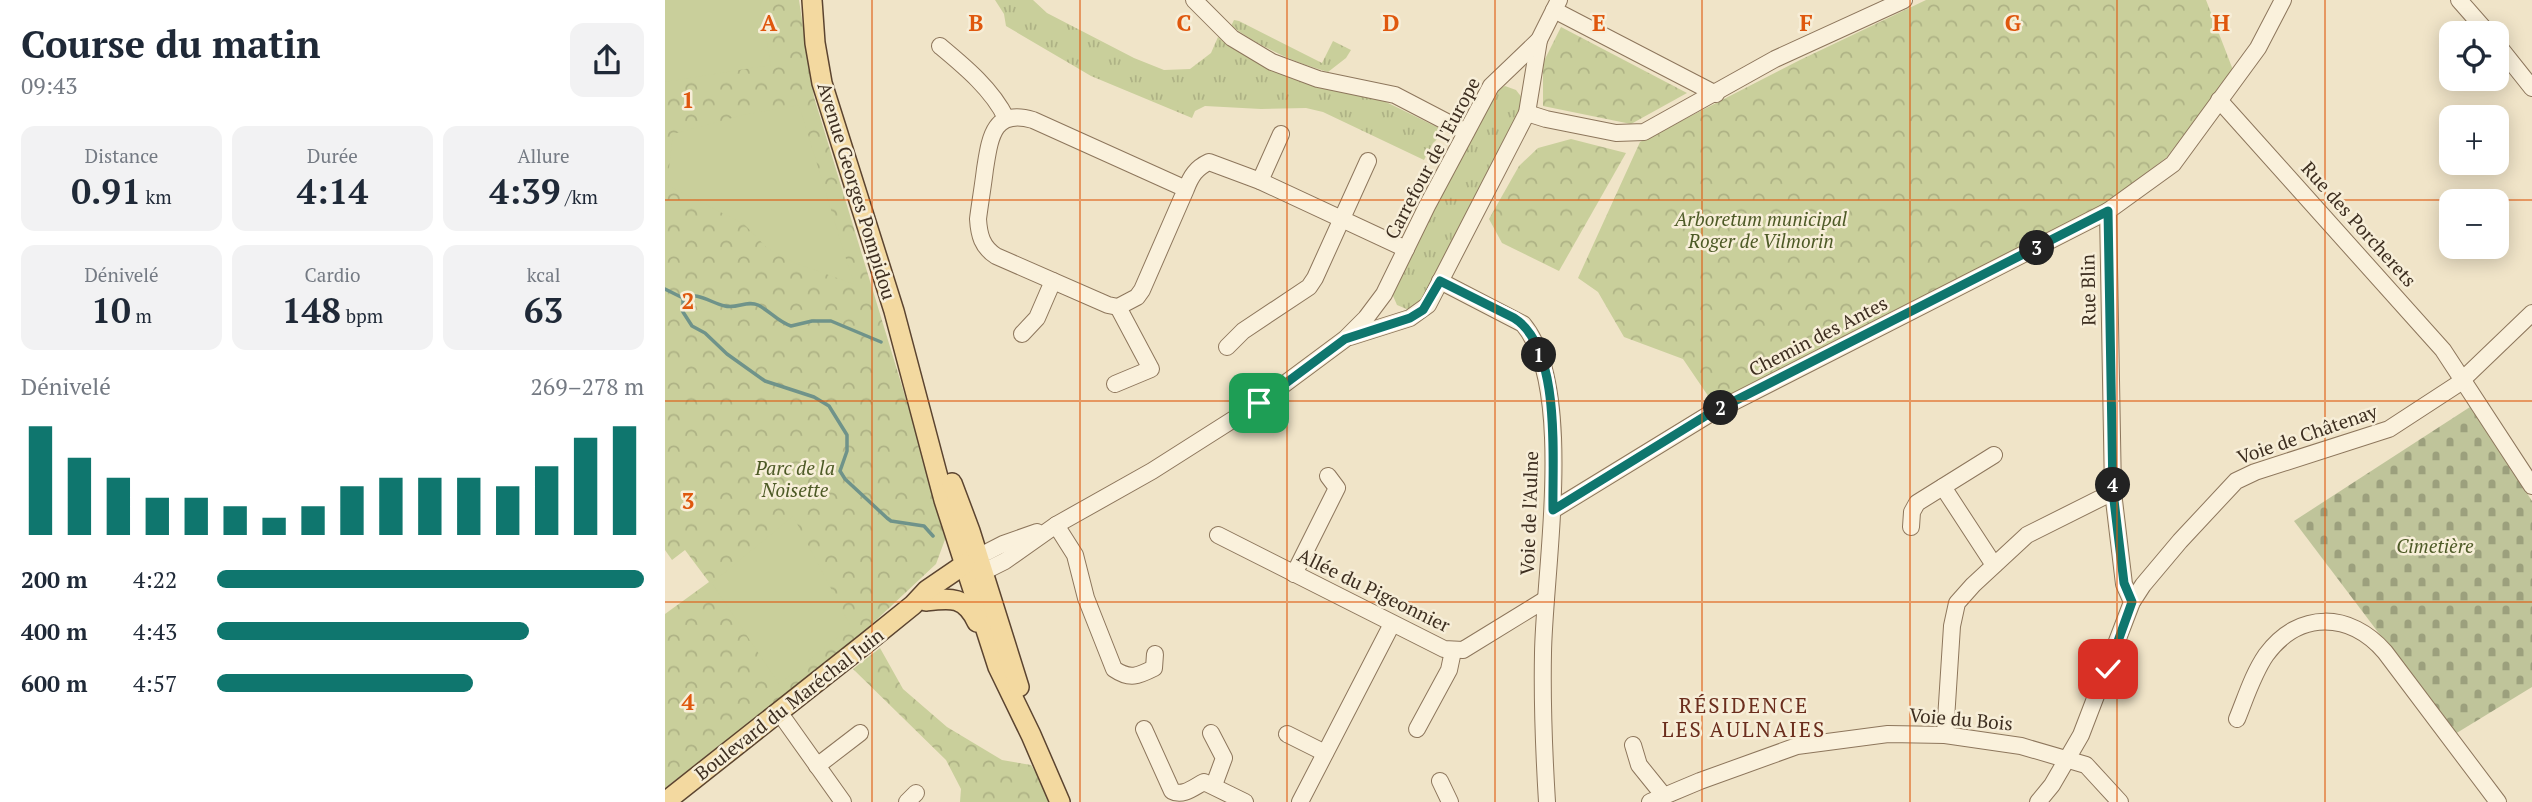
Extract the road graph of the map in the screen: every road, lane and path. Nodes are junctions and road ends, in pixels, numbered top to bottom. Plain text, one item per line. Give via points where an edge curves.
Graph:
1 (812, 0) edge
2 (1194, 0) edge
3 (1904, 0) edge
4 (2283, 0) edge
5 (2459, 0) edge
6 (1557, 5) edge
7 (2477, 21) edge
8 (1539, 40) junction
9 (940, 46) dead end
10 (2509, 59) edge
11 (1500, 78) junction
12 (2532, 88) edge
13 (1530, 92) junction
14 (1716, 94) junction
15 (2219, 100) junction
16 (1527, 113) junction
17 (1006, 118) junction
18 (1466, 132) junction
19 (1281, 134) dead end
20 (1368, 161) dead end
21 (1260, 181) junction
22 (1185, 189) junction
23 (2108, 211) junction
24 (1342, 219) junction
25 (1406, 249) junction
26 (1053, 281) junction
27 (1440, 281) junction
28 (1384, 294) junction
29 (1118, 307) junction
30 (2532, 313) edge
31 (1410, 318) junction
32 (1022, 334) dead end
33 (1345, 339) junction
34 (1227, 347) dead end
35 (2464, 379) junction
36 (913, 381) junction
37 (1115, 384) dead end
38 (1994, 454) dead end
39 (1328, 476) dead end
40 (1943, 486) junction
41 (2532, 486) edge
42 (2113, 492) junction
43 (944, 500) junction
44 (1553, 510) junction
45 (1056, 525) junction
46 (1911, 527) dead end
47 (1218, 535) dead end
48 (1994, 565) junction
49 (974, 568) junction
50 (1294, 574) junction
51 (922, 599) junction
52 (1546, 599) junction
53 (2132, 602) junction
54 (1392, 624) junction
55 (1453, 651) junction
56 (1155, 654) dead end
57 (998, 667) junction
58 (779, 712) junction
59 (2237, 719) dead end
60 (1144, 729) dead end
61 (1417, 729) dead end
62 (860, 733) dead end
63 (1211, 733) dead end
64 (1287, 734) dead end
65 (1031, 735) junction
66 (1945, 735) junction
67 (1633, 746) dead end
68 (1325, 753) junction
69 (2067, 760) junction
70 (817, 766) junction
71 (1440, 781) dead end
72 (1214, 785) junction
73 (1657, 799) edge
74 (665, 802) edge
75 (843, 802) edge
76 (1060, 802) edge
77 (1245, 802) edge
78 (1300, 802) edge
79 (1450, 802) edge
80 (1548, 802) edge
81 (2038, 802) edge
82 (2120, 802) edge
83 (2498, 802) edge

1 - 36 main road, Avenue Georges Pompidou via 823,83
2 - 18 street via 1232,38 1272,62 1318,79 1395,95
3 - 14 street via 1796,48
4 - 15 street via 2258,48
5 - 7 street
6 - 8 street
6 - 14 street
8 - 11 street
8 - 13 street
9 - 17 street via 1000,105
10 - 12 street
11 - 13 street, Carrefour de l'Europe via 1516,80
11 - 18 street, Carrefour de l'Europe
13 - 16 street
14 - 16 street via 1635,134
15 - 23 street via 2173,164
15 - 35 street, Rue des Porcherets via 2444,350
16 - 27 street
17 - 22 street via 1033,120
17 - 26 street via 989,140 978,219 981,239 996,256
18 - 25 street, Carrefour de l'Europe
19 - 21 street
20 - 24 street
21 - 22 street via 1209,163 1200,166
21 - 24 street
22 - 29 street via 1142,290
23 - 42 street, Rue Blin
23 - 44 street, Chemin des Antes via 1707,415
24 - 25 street
24 - 34 street via 1309,287
25 - 28 street, Carrefour de l'Europe
26 - 29 street
26 - 32 street via 1037,318
27 - 31 street via 1428,305
27 - 44 street, Voie de l'Aulne via 1514,318 1531,337 1550,398
28 - 31 street via 1390,308
28 - 33 street, Boulevard du Maréchal Juin
29 - 37 street via 1151,369
30 - 35 street, Voie de Châtenay
31 - 33 street, Boulevard du Maréchal Juin
33 - 45 street, Boulevard du Maréchal Juin via 1259,403
35 - 41 street, Rue des Porcherets
35 - 53 street, Voie de Châtenay via 2389,429 2236,481
36 - 43 main road, Avenue Georges Pompidou
36 - 49 main road, Avenue Georges Pompidou
38 - 40 street
39 - 50 street via 1337,488
40 - 46 street via 1917,503
40 - 48 street
42 - 48 street via 2027,535
42 - 53 street, Rue Blin via 2124,583
43 - 49 main road, Avenue Georges Pompidou
43 - 51 main road via 948,549
44 - 52 street, Voie de l'Aulne
45 - 49 street, Boulevard du Maréchal Juin via 1003,544
45 - 56 street via 1075,555 1086,598 1114,669 1135,678 1154,668
47 - 50 street, Allée du Pigeonnier
48 - 66 street via 1957,604
49 - 51 main road, Boulevard du Maréchal Juin
49 - 57 main road, Avenue Georges Pompidou
49 - 65 main road, Avenue Georges Pompidou
50 - 54 street, Allée du Pigeonnier
51 - 57 main road via 948,598 972,610
51 - 58 main road, Boulevard du Maréchal Juin
52 - 55 street, Allée du Pigeonnier via 1463,650
52 - 80 street, Voie de l'Aulne via 1543,653
53 - 69 street, Voie de Châtenay
54 - 55 street, Allée du Pigeonnier
54 - 68 street
55 - 61 street via 1449,670
57 - 65 main road, Avenue Georges Pompidou
58 - 70 street
58 - 74 main road, Boulevard du Maréchal Juin
59 - 83 street via 2259,665 2278,641 2310,623 2347,624 2368,635 2385,652
60 - 72 street via 1173,790 1181,794 1204,782
62 - 70 street
63 - 72 street via 1224,758
64 - 68 street
65 - 76 main road, Avenue Georges Pompidou
66 - 69 street, Voie du Bois via 2021,746
66 - 73 street, Voie du Bois via 1888,734 1797,746
67 - 73 street
68 - 78 street
69 - 81 street, Voie de Châtenay
69 - 82 street, Voie du Bois via 2086,765
70 - 75 street
71 - 79 street
72 - 77 street

